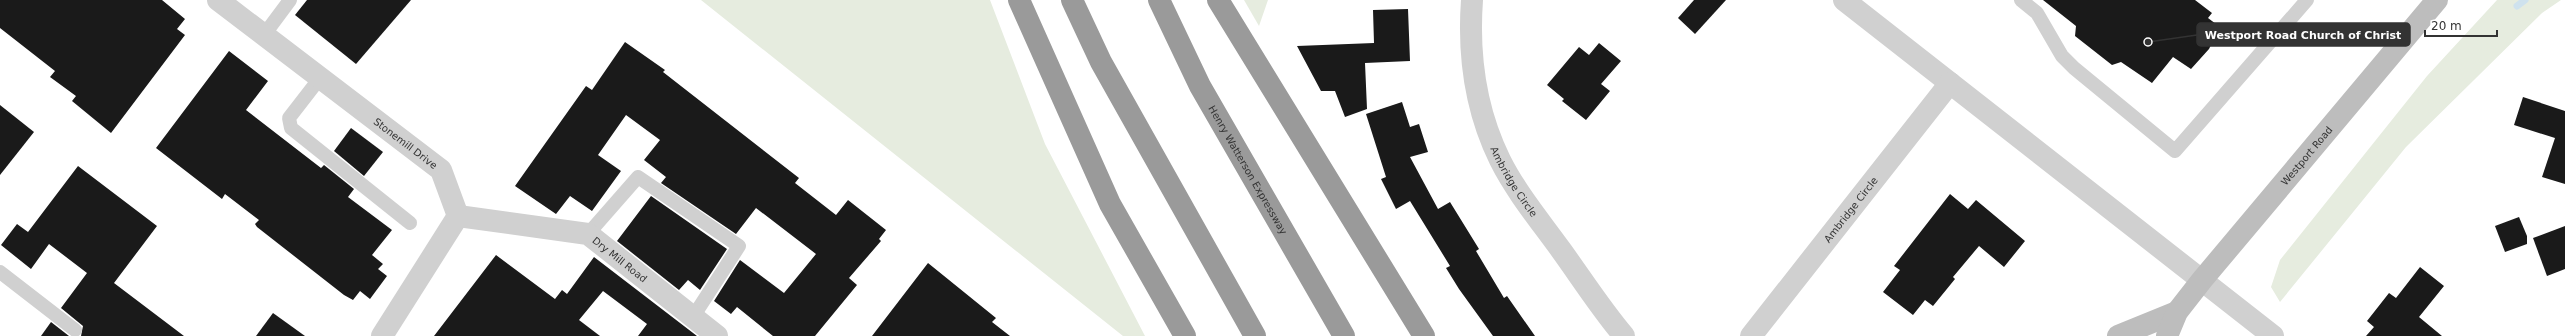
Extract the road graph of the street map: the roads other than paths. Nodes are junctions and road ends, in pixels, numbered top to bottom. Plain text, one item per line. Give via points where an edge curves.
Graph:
1 (218, 0) edge
2 (290, 0) edge
3 (1019, 0) edge
4 (1072, 0) edge
5 (1159, 0) edge
6 (1218, 0) edge
7 (1472, 0) edge
8 (1844, 0) edge
9 (2021, 0) edge
10 (2307, 0) edge
11 (2437, 0) edge
12 (264, 35) junction
13 (320, 78) junction
14 (1950, 83) junction
15 (458, 216) junction
16 (410, 223) dead end
17 (588, 234) junction
18 (0, 272) edge
19 (2202, 280) junction
20 (2177, 312) junction
21 (693, 317) junction
22 (75, 330) dead end
23 (382, 336) edge
24 (717, 336) edge
25 (1185, 336) edge
26 (1255, 336) edge
27 (1344, 336) edge
28 (1424, 336) edge
29 (1624, 336) edge
30 (1751, 336) edge
31 (2118, 336) edge
32 (2167, 336) edge
33 (2272, 336) edge

1 - 12 street, Stonemill Drive
2 - 12 lane
3 - 25 highway via 1110,204
4 - 26 highway via 1101,62
5 - 27 highway, Henry Watterson Expressway via 1200,86
6 - 28 highway
7 - 29 street, Ambridge Circle via 1470,34 1474,83 1483,118 1500,160 1520,192
8 - 14 street
9 - 10 lane via 2037,13 2062,56 2074,68 2175,151
11 - 19 main road, Westport Road
12 - 13 street, Stonemill Drive
13 - 15 street, Stonemill Drive via 440,170
13 - 16 lane via 289,118 291,128
14 - 19 street
14 - 30 street, Ambridge Circle
15 - 17 street, Dry Mill Road
15 - 23 street
17 - 21 street, Dry Mill Road
17 - 21 lane via 638,177 739,246
18 - 22 lane
19 - 20 main road, Westport Road
19 - 33 street
20 - 31 main road, Westport Road
20 - 32 main road, Westport Road
21 - 24 street, Dry Mill Road

